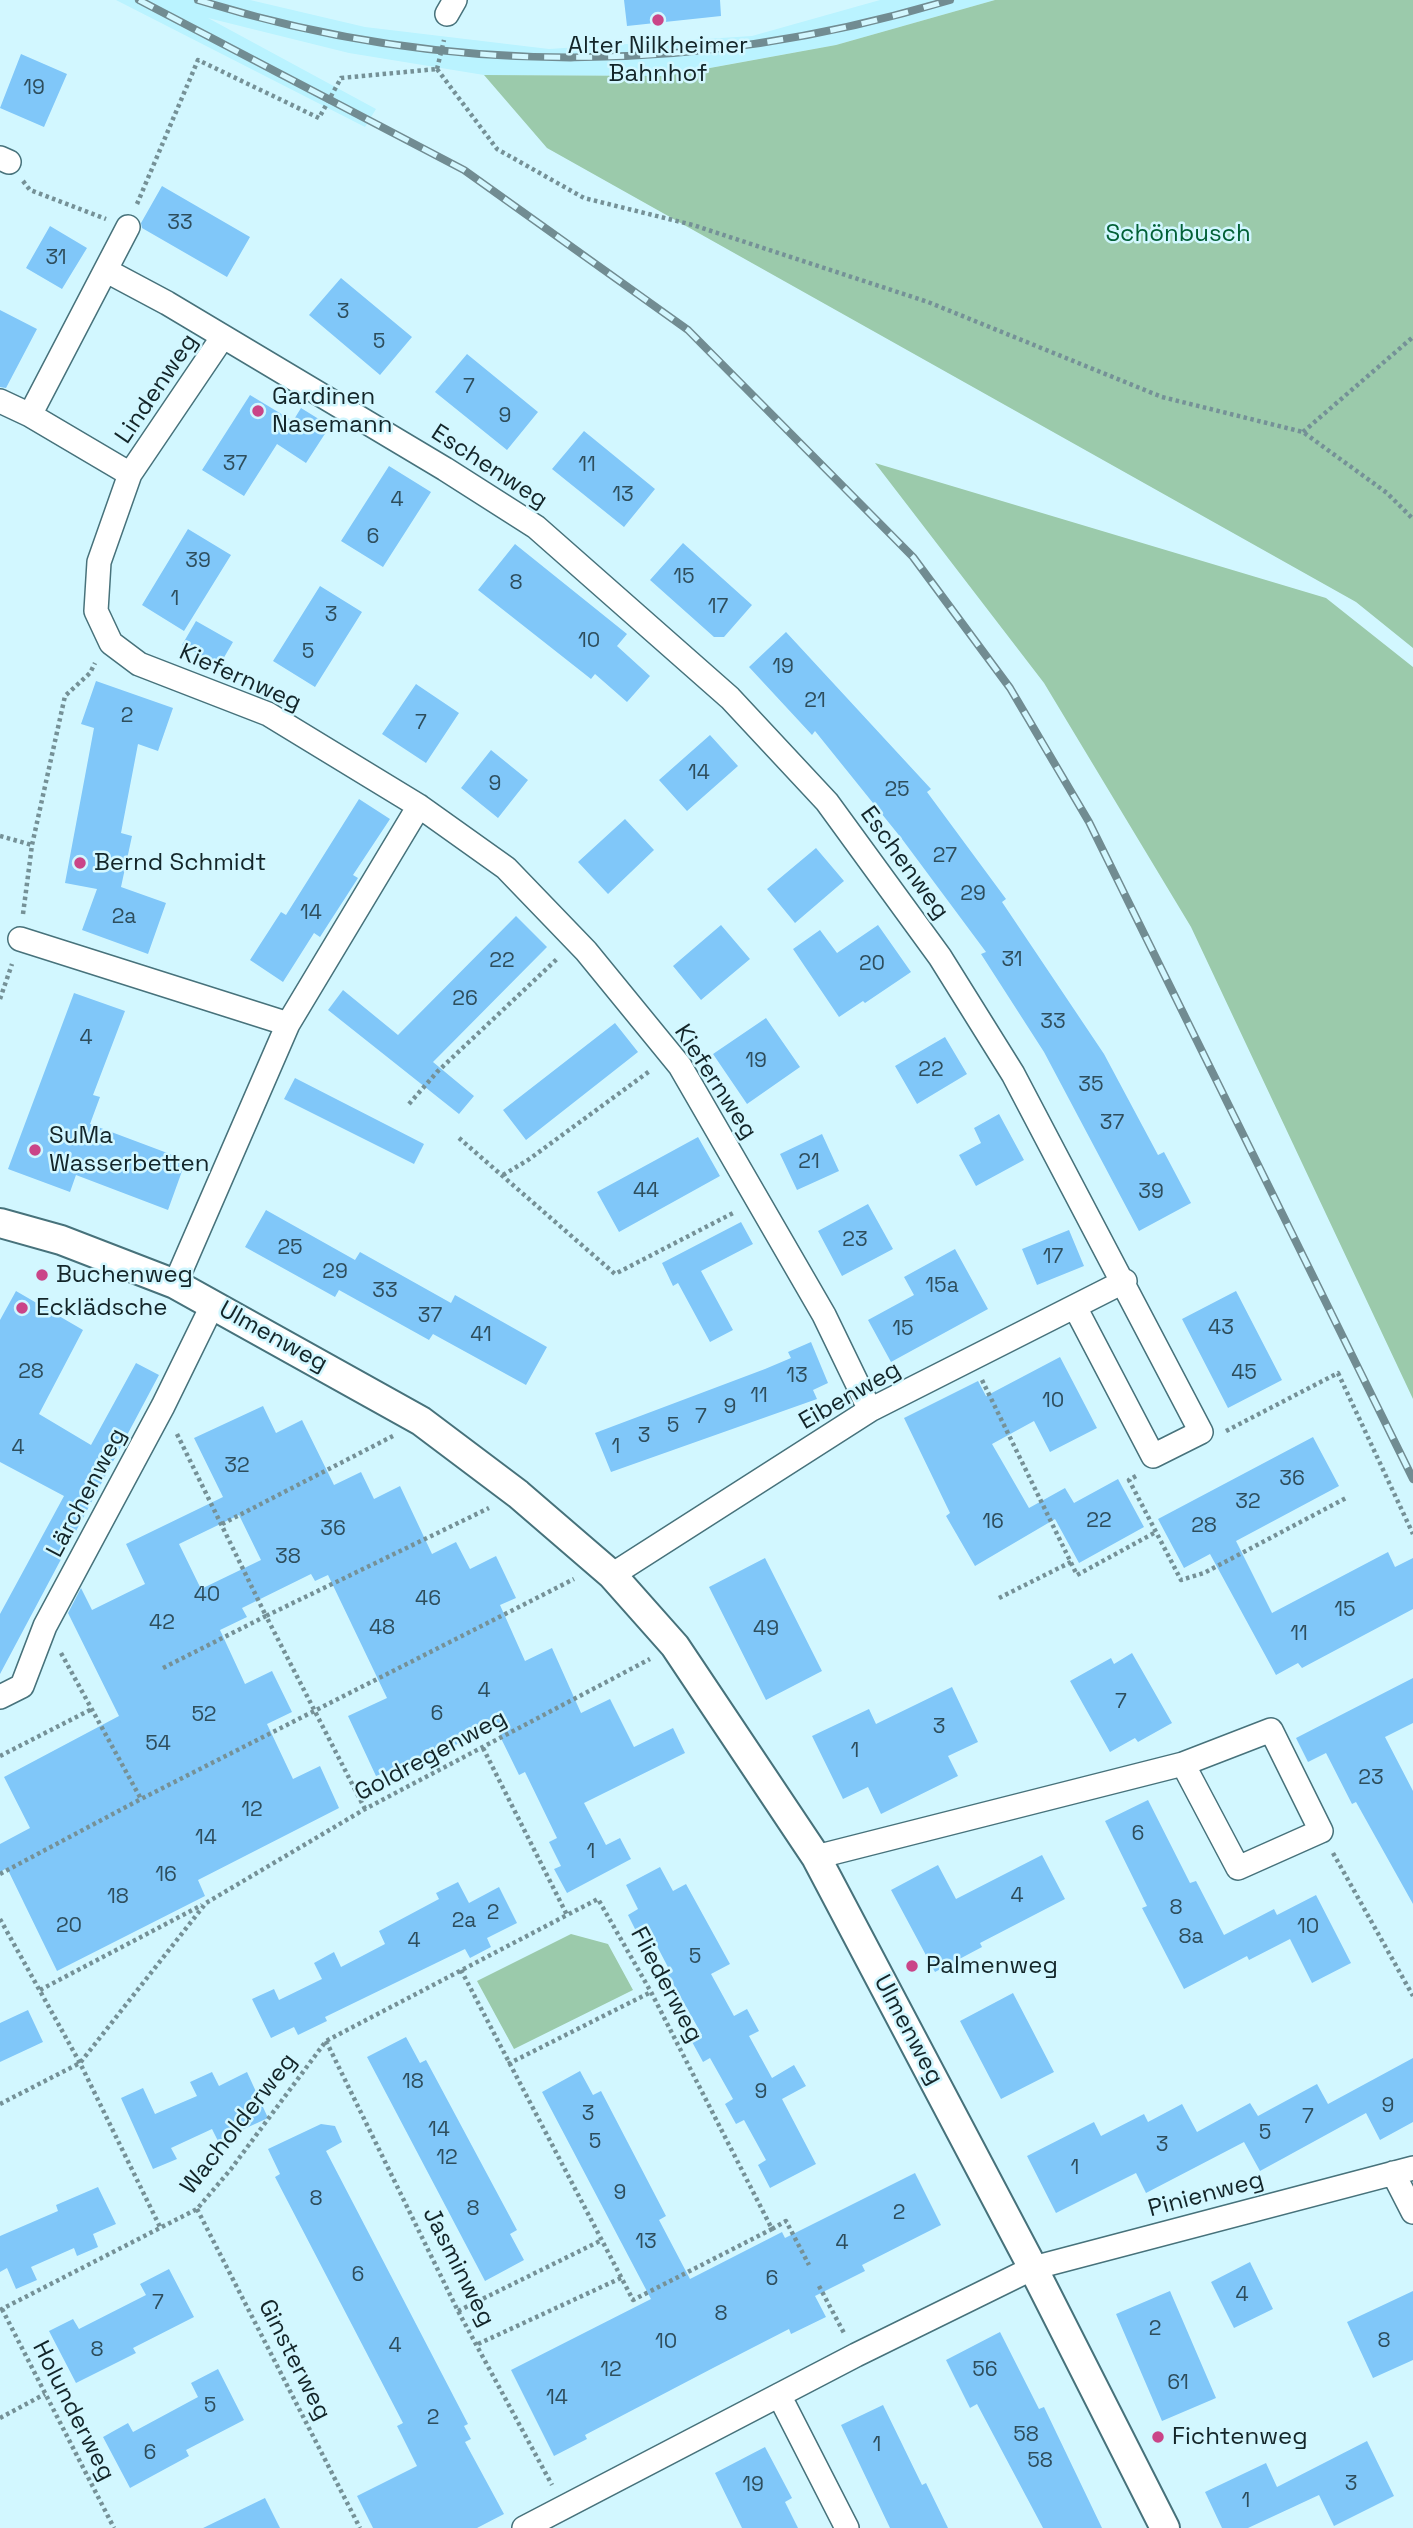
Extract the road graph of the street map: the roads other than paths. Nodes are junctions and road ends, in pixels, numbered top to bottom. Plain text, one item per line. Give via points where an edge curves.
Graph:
1 (128, 227) road end
2 (107, 271) junction
3 (222, 338) junction
4 (0, 401) edge
5 (30, 415) junction
6 (130, 474) junction
7 (99, 562) joint
8 (419, 806) junction
9 (20, 939) road end
10 (288, 1024) junction
11 (0, 1223) edge
12 (1125, 1281) junction
13 (175, 1284) junction
14 (213, 1304) junction
15 (1075, 1307) junction
16 (870, 1410) junction
17 (606, 1570) junction
18 (0, 1697) edge
19 (1183, 1764) junction
20 (816, 1857) junction
21 (1403, 2170) edge
22 (1413, 2212) edge
23 (1033, 2268) junction
24 (779, 2395) junction
25 (524, 2528) edge
26 (846, 2528) edge
27 (1165, 2528) edge

1 - 2 street
2 - 3 street, Lindenweg
2 - 5 street
3 - 6 street, Lindenweg
3 - 12 street, Eschenweg via 536,527 730,698 827,802 940,957 1013,1074
4 - 5 street, Lindenweg
5 - 6 street, Lindenweg
6 - 7 street, Lindenweg
7 - 8 street, Kiefernweg via 96,611 111,643 139,664 268,714
8 - 10 street
8 - 16 street, Kiefernweg via 506,868 576,941 671,1055 824,1315
9 - 10 street
10 - 13 street
11 - 13 street, Ulmenweg via 61,1240
12 - 15 street, Eibenweg
12 - 15 street, Eschenweg via 1201,1432 1153,1455
13 - 14 street, Ulmenweg
14 - 17 street, Ulmenweg via 421,1421 518,1494
14 - 18 street, Lärchenweg via 45,1626 22,1686
15 - 16 street, Eibenweg
16 - 17 street, Eibenweg
17 - 20 street, Ulmenweg via 675,1646
19 - 19 street via 1270,1730 1321,1831 1238,1868
19 - 20 street
20 - 23 street, Ulmenweg
21 - 22 street, Pinienweg
21 - 23 street, Pinienweg
23 - 24 street
23 - 27 street, Ulmenweg
24 - 25 street
24 - 26 street

